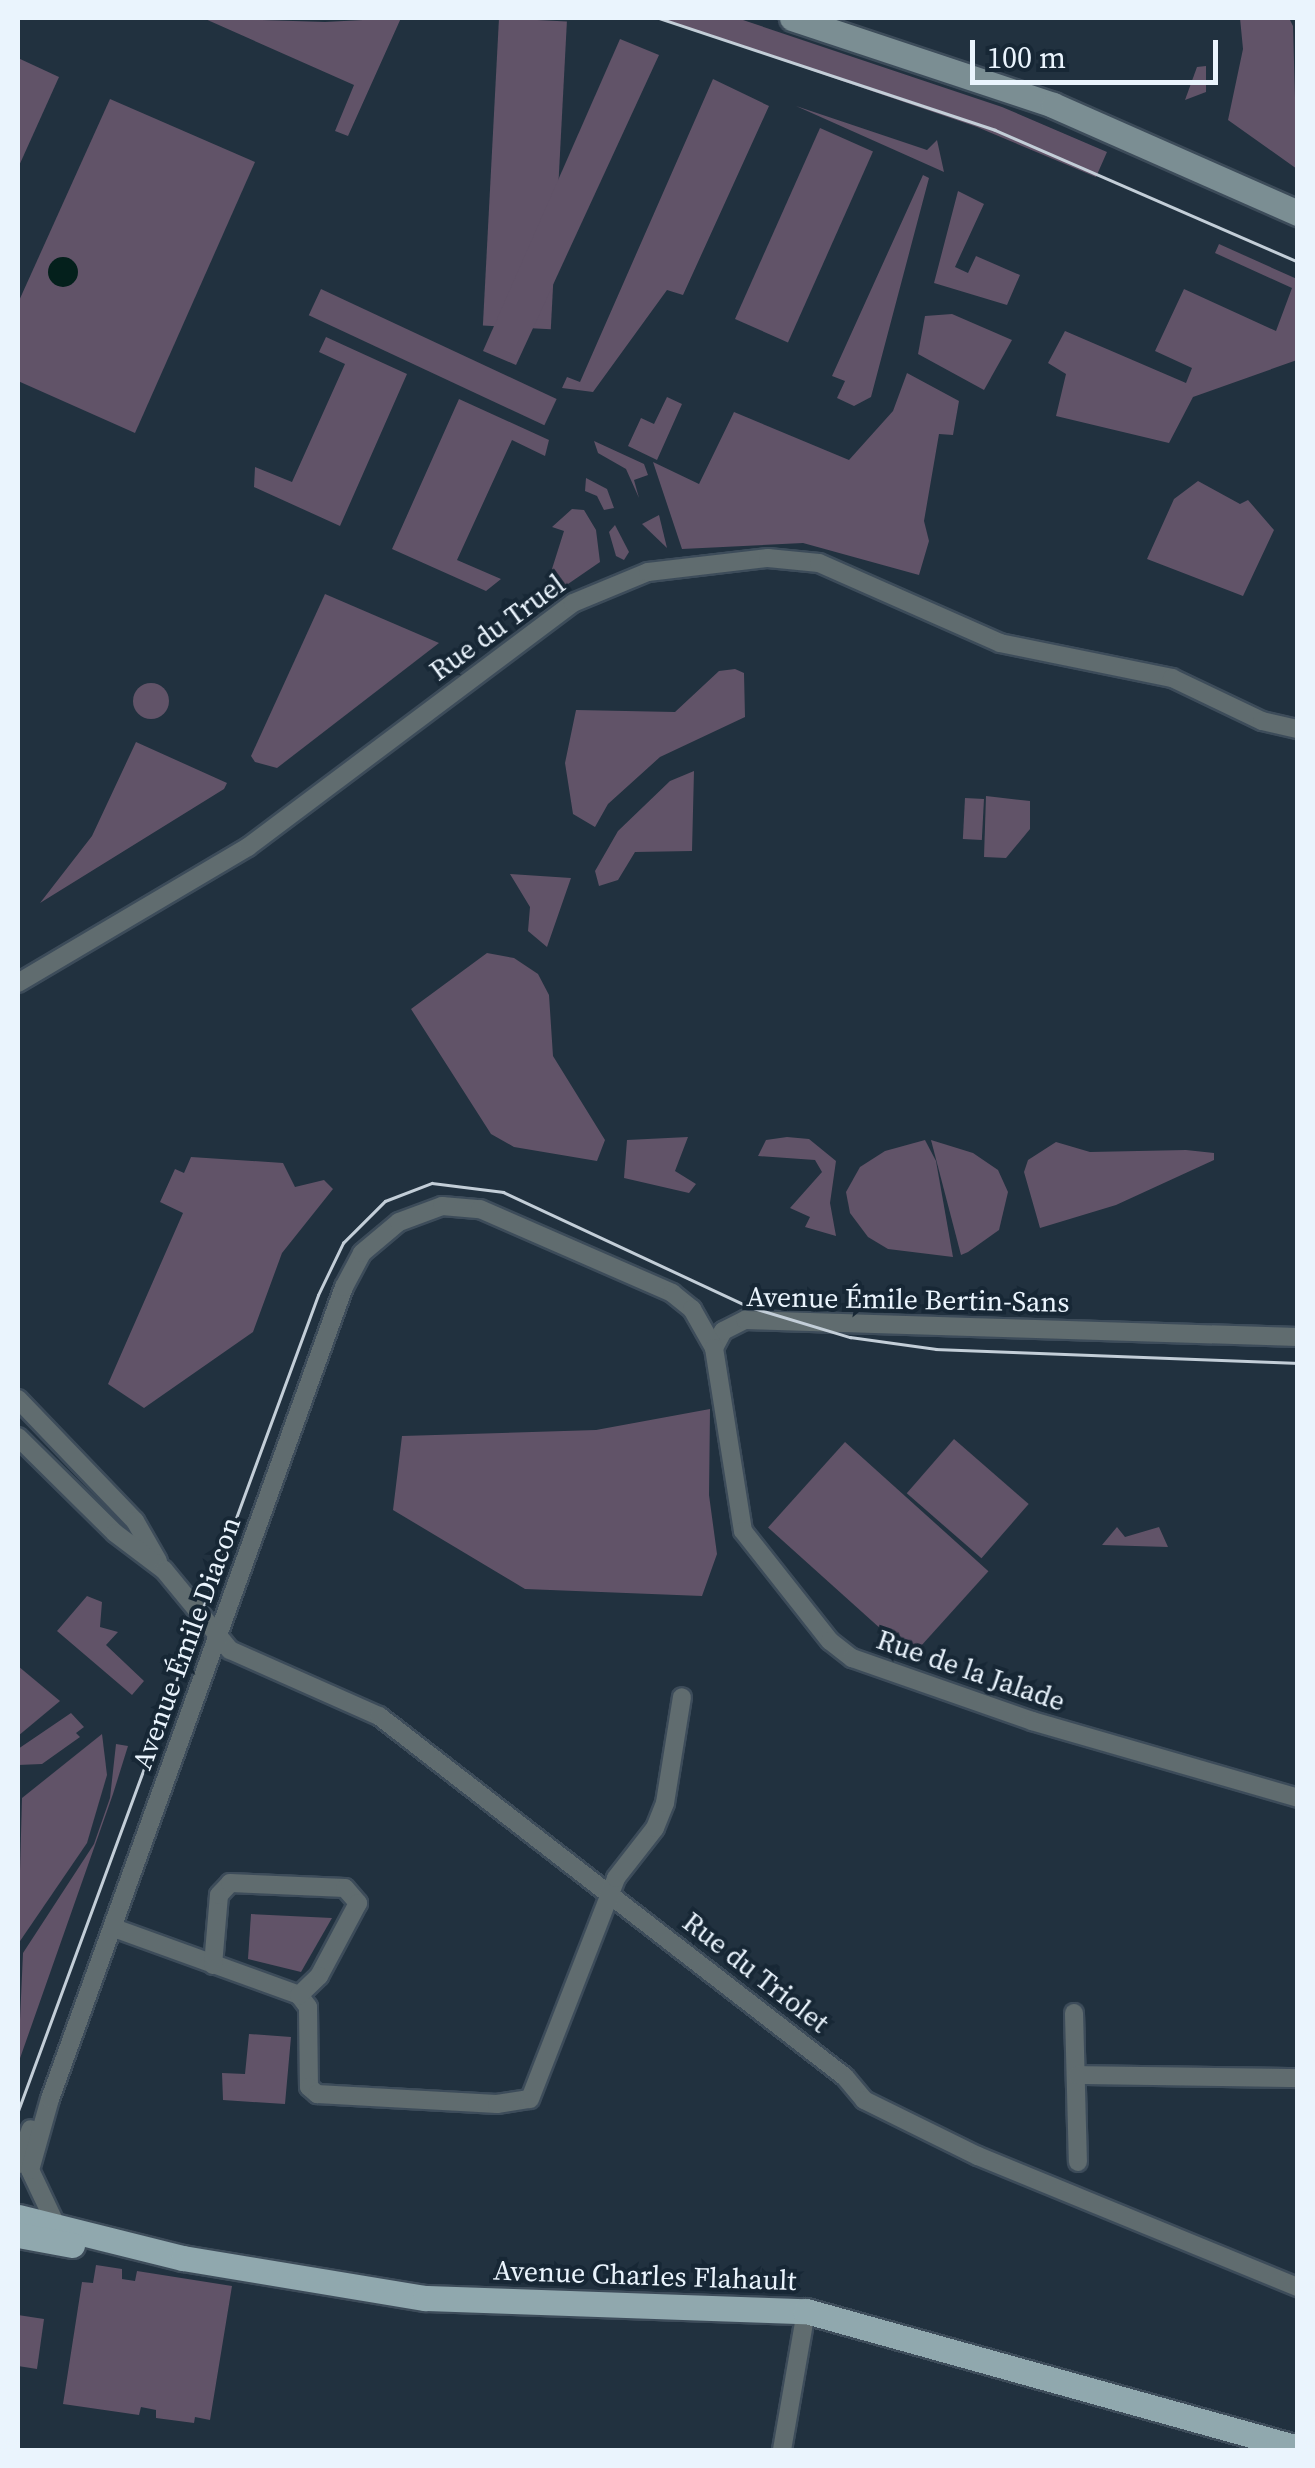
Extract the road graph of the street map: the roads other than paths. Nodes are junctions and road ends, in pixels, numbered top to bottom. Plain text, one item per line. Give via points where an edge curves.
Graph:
1 (792, 18) edge
2 (1298, 213) edge
3 (1298, 729) edge
4 (18, 983) edge
5 (1298, 1337) edge
6 (714, 1348) junction
7 (18, 1399) edge
8 (18, 1437) edge
9 (164, 1570) junction
10 (217, 1636) junction
11 (682, 1697) dead end
12 (1298, 1798) edge
13 (610, 1892) junction
14 (114, 1928) junction
15 (213, 1965) junction
16 (299, 1995) junction
17 (1074, 2013) dead end
18 (1078, 2075) junction
19 (1298, 2078) edge
20 (50, 2099) junction
21 (30, 2130) junction
22 (18, 2146) edge
23 (1078, 2162) dead end
24 (24, 2167) edge
25 (18, 2206) edge
26 (18, 2217) edge
27 (57, 2226) junction
28 (18, 2235) edge
29 (156, 2252) junction
30 (1298, 2286) edge
31 (806, 2310) junction
32 (1298, 2448) edge
33 (782, 2450) edge

1 - 2 main road via 1053,105
3 - 4 street, Rue du Truel via 1262,721 1172,678 1000,643 819,563 768,558 648,572 573,602 248,847
5 - 6 street, Avenue Émile Bertin-Sans via 745,1320 724,1330
6 - 10 street, Avenue Émile Diacon via 692,1309 672,1293 480,1209 442,1206 399,1222 362,1253 344,1287
6 - 12 street, Rue de la Jalade via 743,1531 844,1651 875,1669 1032,1721
7 - 9 street via 135,1521
8 - 9 street via 115,1533
9 - 10 street, Rue du Triolet
10 - 13 street, Rue du Triolet via 230,1650 379,1716
10 - 14 street, Avenue Émile Diacon
11 - 13 street via 665,1803
13 - 16 street via 530,2098 497,2104 317,2094 309,2088 308,2007
13 - 30 street, Rue du Triolet via 888,2114
14 - 15 street
14 - 20 street, Avenue Émile Diacon
15 - 16 street
15 - 16 street via 219,1896 230,1883 344,1888 358,1903 319,1976
17 - 18 street
18 - 19 street
18 - 23 street
20 - 21 street, Avenue Émile Diacon
20 - 24 street, Avenue Émile Diacon
21 - 22 street, Avenue Émile Diacon
21 - 24 street, Avenue Émile Diacon
24 - 25 street, Avenue Émile Diacon
24 - 27 street
26 - 27 main road, Avenue Charles Flahault
27 - 29 main road, Avenue Charles Flahault
28 - 29 main road, Avenue Charles Flahault via 131,2255
29 - 31 main road, Avenue Charles Flahault via 425,2298
31 - 32 main road, Avenue Charles Flahault
31 - 33 street

